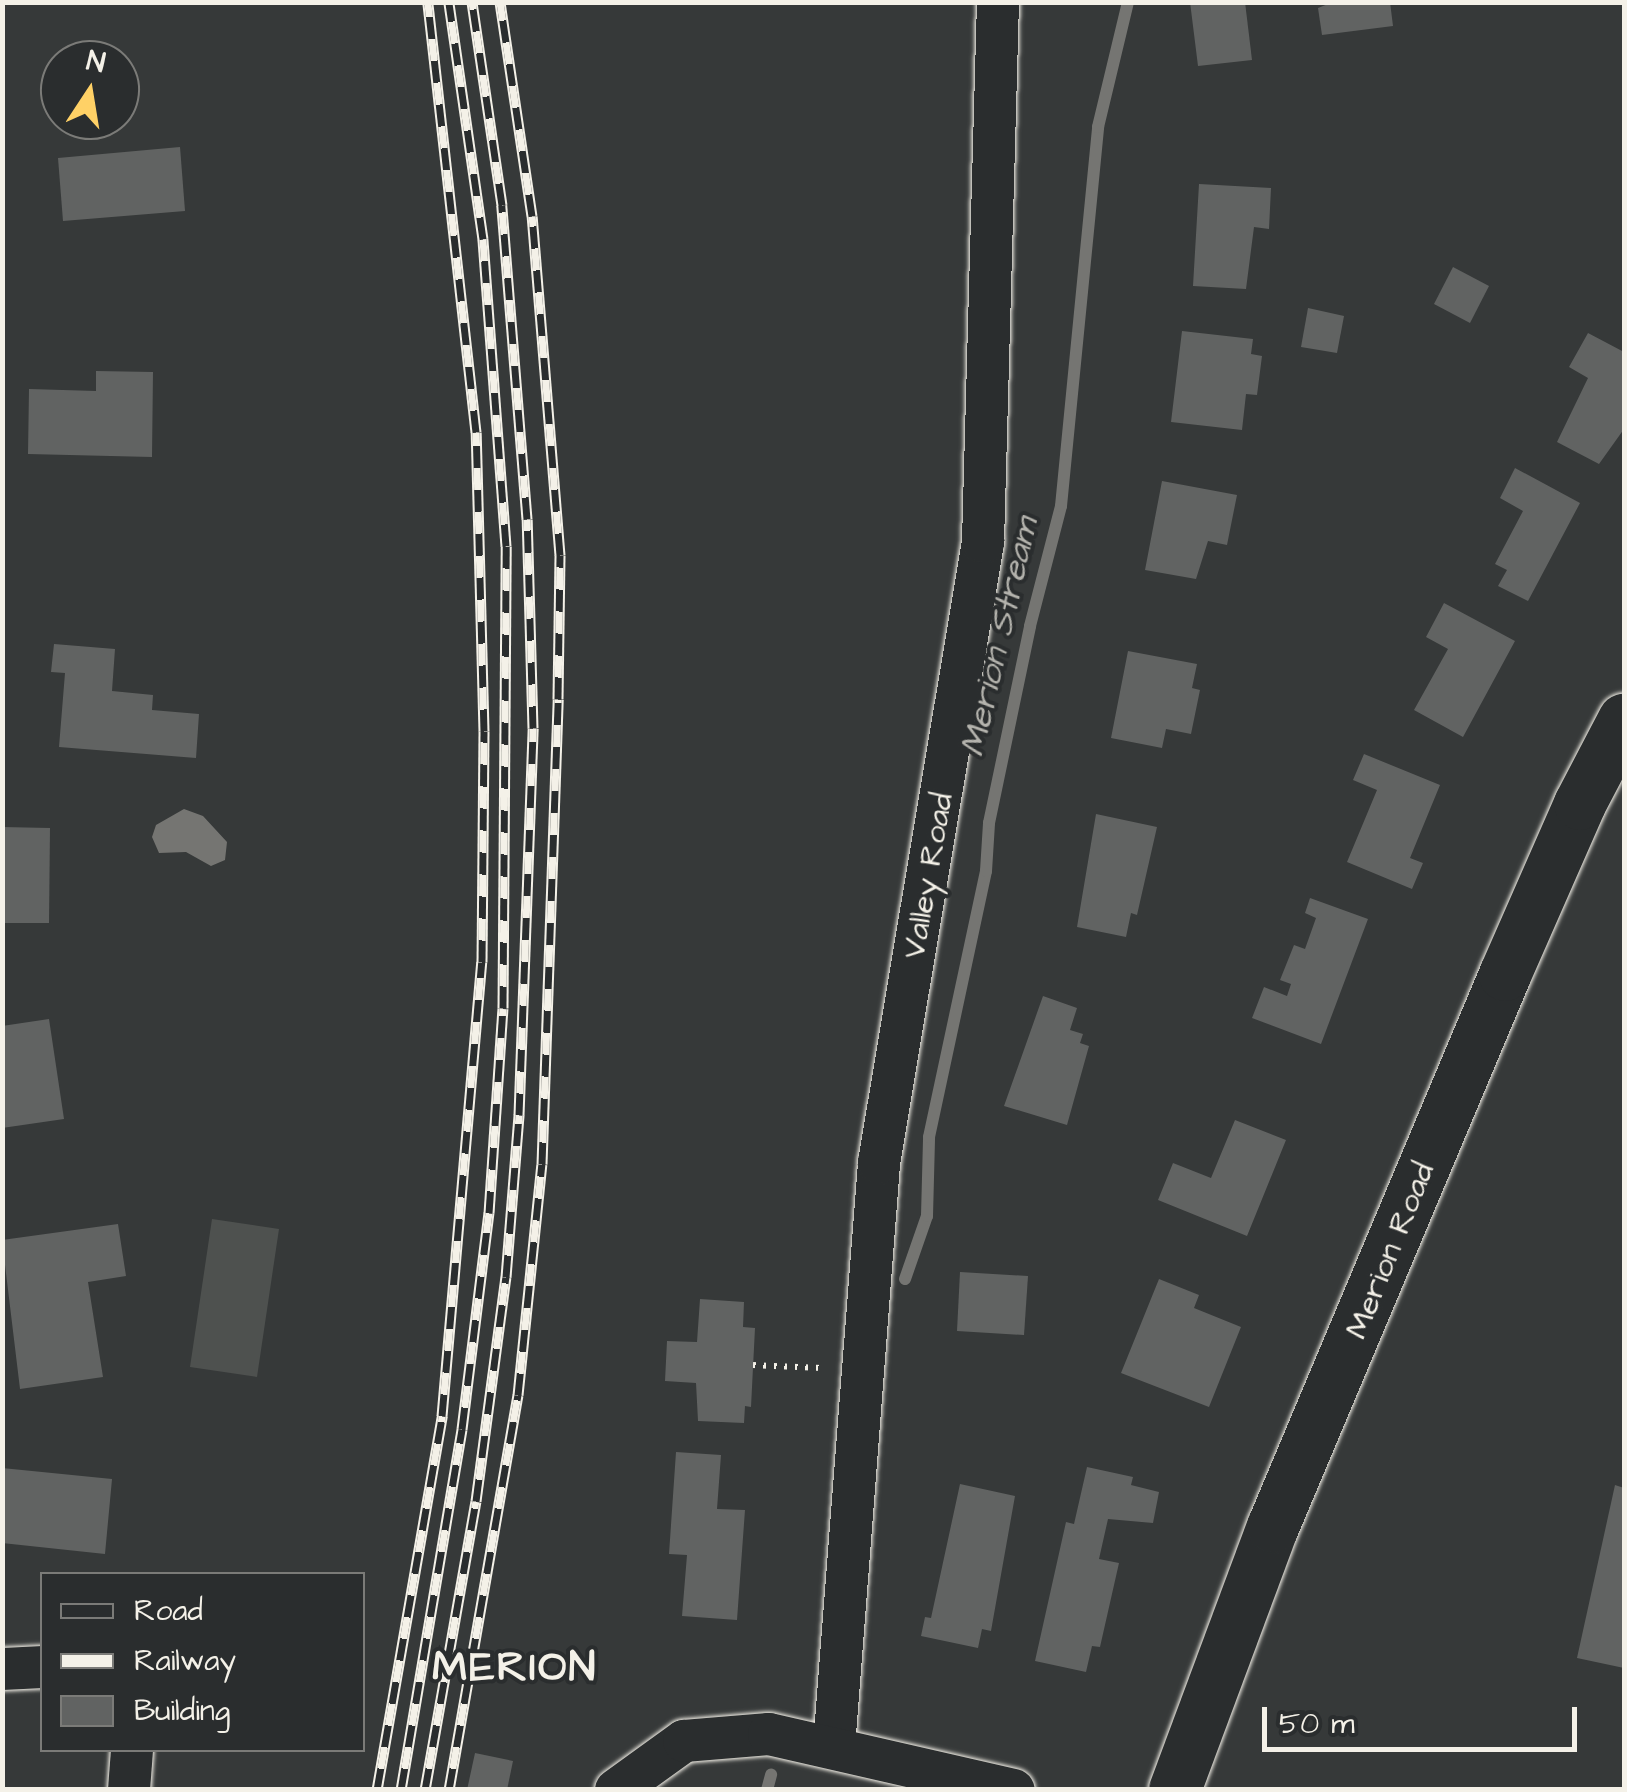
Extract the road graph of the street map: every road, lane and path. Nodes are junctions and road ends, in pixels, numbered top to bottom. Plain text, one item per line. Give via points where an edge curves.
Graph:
1 (998, 2) edge
2 (1624, 720) edge
3 (753, 1365) dead end
4 (862, 1370) junction
5 (40, 1667) edge
6 (2, 1669) edge
7 (834, 1747) junction
8 (132, 1752) edge
9 (129, 1790) edge
10 (616, 1790) edge
11 (1014, 1790) edge
12 (1175, 1790) edge

1 - 4 street, Valley Road via 983,542 889,1088
2 - 12 street, Merion Road via 1580,804 1273,1527
3 - 4 path
4 - 7 street, Valley Road
5 - 6 street
7 - 10 street via 769,1734 684,1741
7 - 11 street
8 - 9 street

